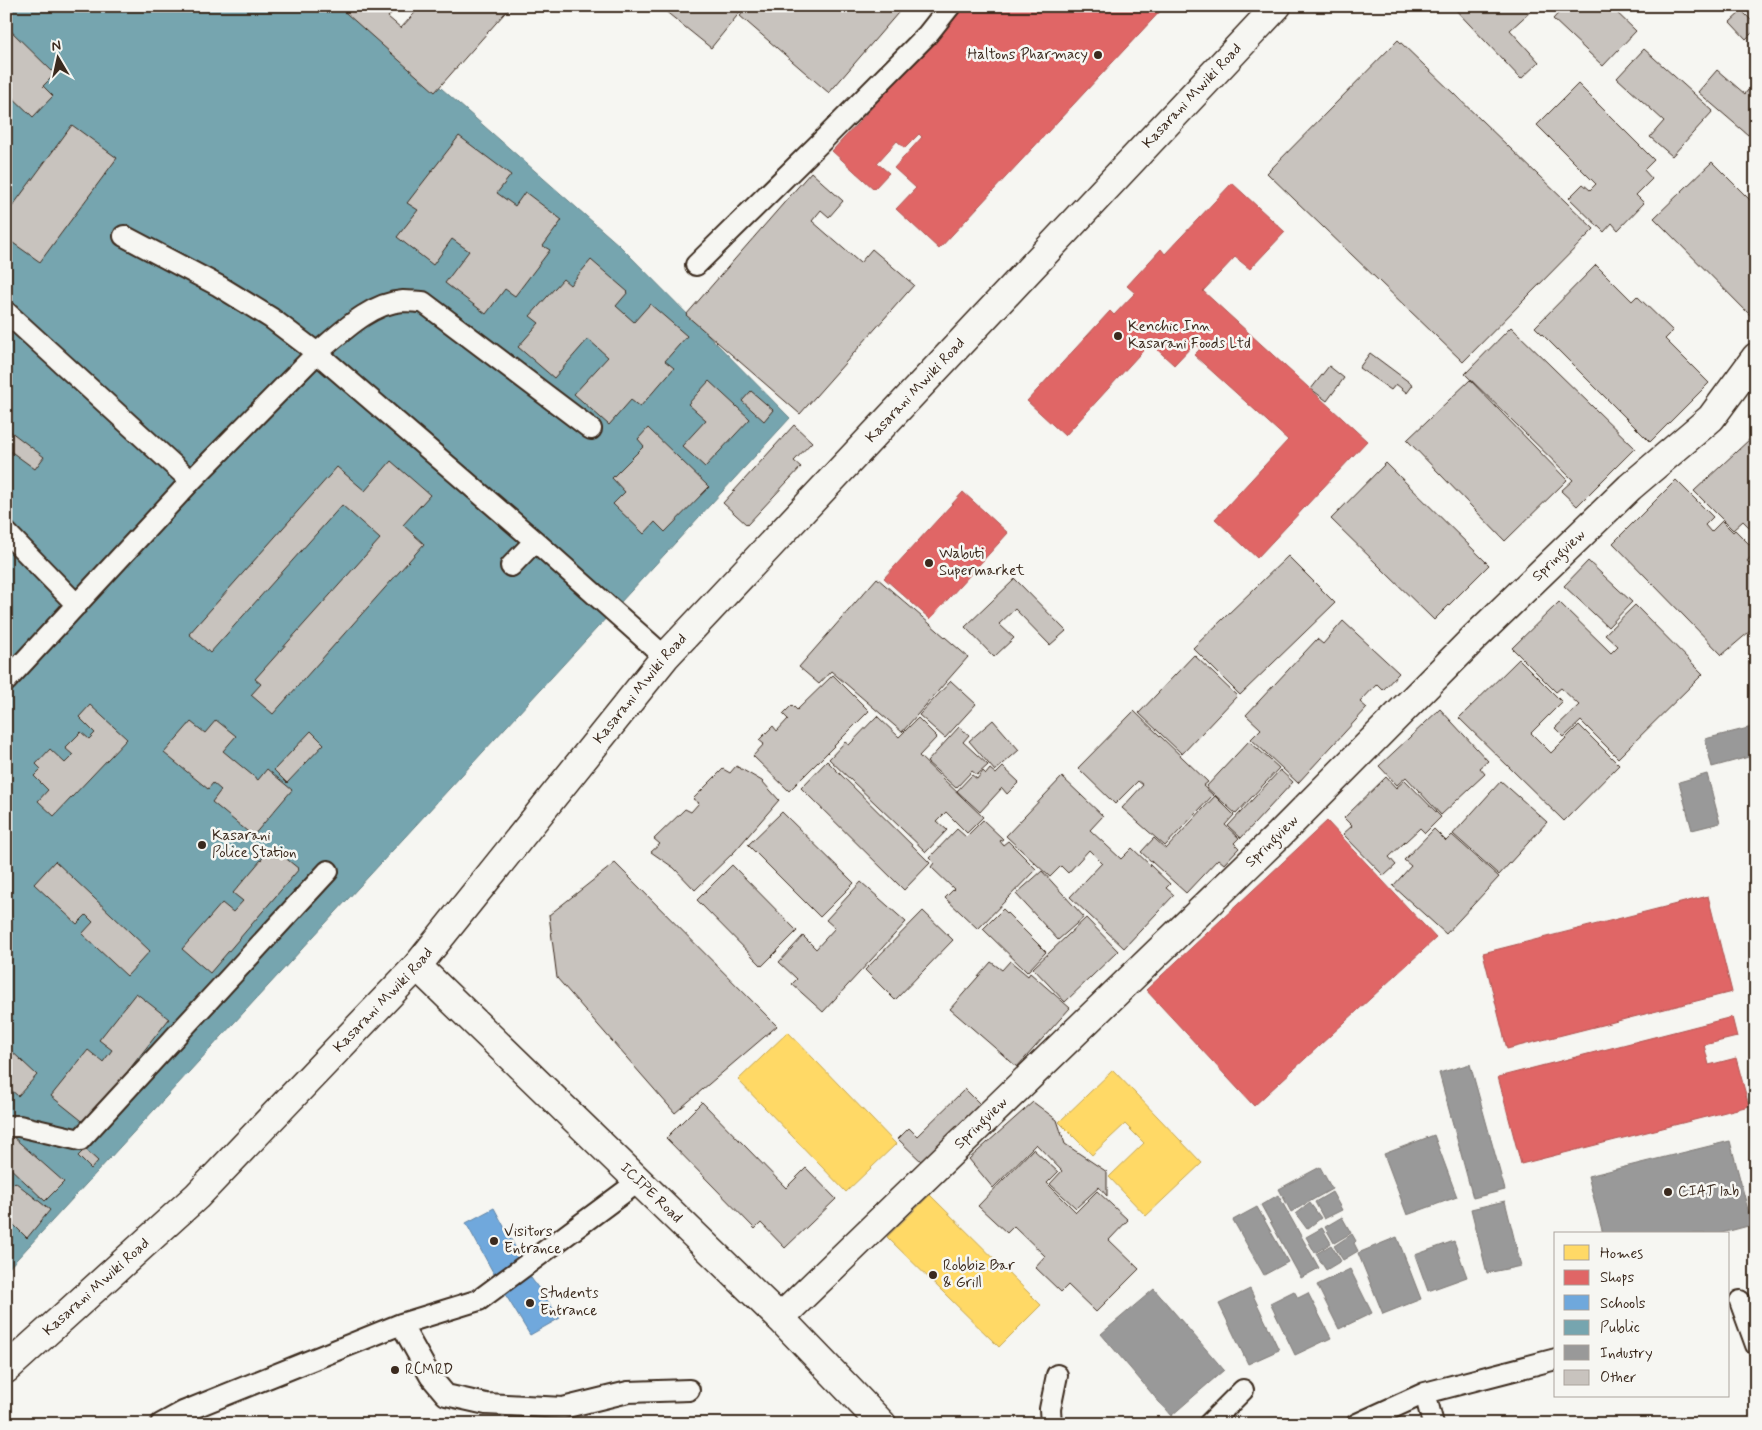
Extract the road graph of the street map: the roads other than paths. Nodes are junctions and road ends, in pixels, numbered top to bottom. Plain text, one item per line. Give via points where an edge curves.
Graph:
1 (950, 6) edge
2 (1277, 6) edge
3 (124, 236) dead end
4 (696, 265) dead end
5 (6, 312) edge
6 (317, 353) junction
7 (1756, 357) edge
8 (591, 429) dead end
9 (192, 481) junction
10 (6, 532) edge
11 (535, 541) junction
12 (511, 566) dead end
13 (77, 605) junction
14 (665, 657) junction
15 (6, 681) edge
16 (328, 871) dead end
17 (417, 966) junction
18 (6, 1126) edge
19 (639, 1182) junction
20 (1742, 1300) edge
21 (780, 1318) junction
22 (401, 1324) junction
23 (1756, 1345) edge
24 (1554, 1360) edge
25 (6, 1369) edge
26 (1057, 1375) dead end
27 (688, 1390) dead end
28 (1243, 1390) dead end
29 (1425, 1393) junction
30 (161, 1424) edge
31 (882, 1424) edge
32 (1050, 1424) edge
33 (1209, 1424) edge
34 (1357, 1424) edge
35 (1433, 1424) edge

1 - 4 lane via 907,56
2 - 14 street, Kasarani Mwiki Road
3 - 6 lane via 219,286 271,318
5 - 9 lane
6 - 8 lane via 360,317 402,301 423,302
6 - 9 lane
6 - 11 lane
7 - 21 street, Springview via 1711,418 1630,487 1278,836
9 - 13 lane
10 - 13 lane
11 - 12 lane
11 - 14 lane
13 - 15 lane
14 - 17 street, Kasarani Mwiki Road
16 - 18 lane via 80,1140
17 - 19 street, ICIPE Road
17 - 25 street, Kasarani Mwiki Road via 197,1196
19 - 21 street, ICIPE Road
19 - 22 lane via 479,1300
20 - 23 lane
21 - 31 street, ICIPE Road
22 - 27 lane via 430,1376 446,1395 486,1404 563,1408 628,1392
22 - 30 lane via 182,1412
24 - 29 lane
26 - 32 lane
28 - 33 lane
29 - 34 lane
29 - 35 lane

